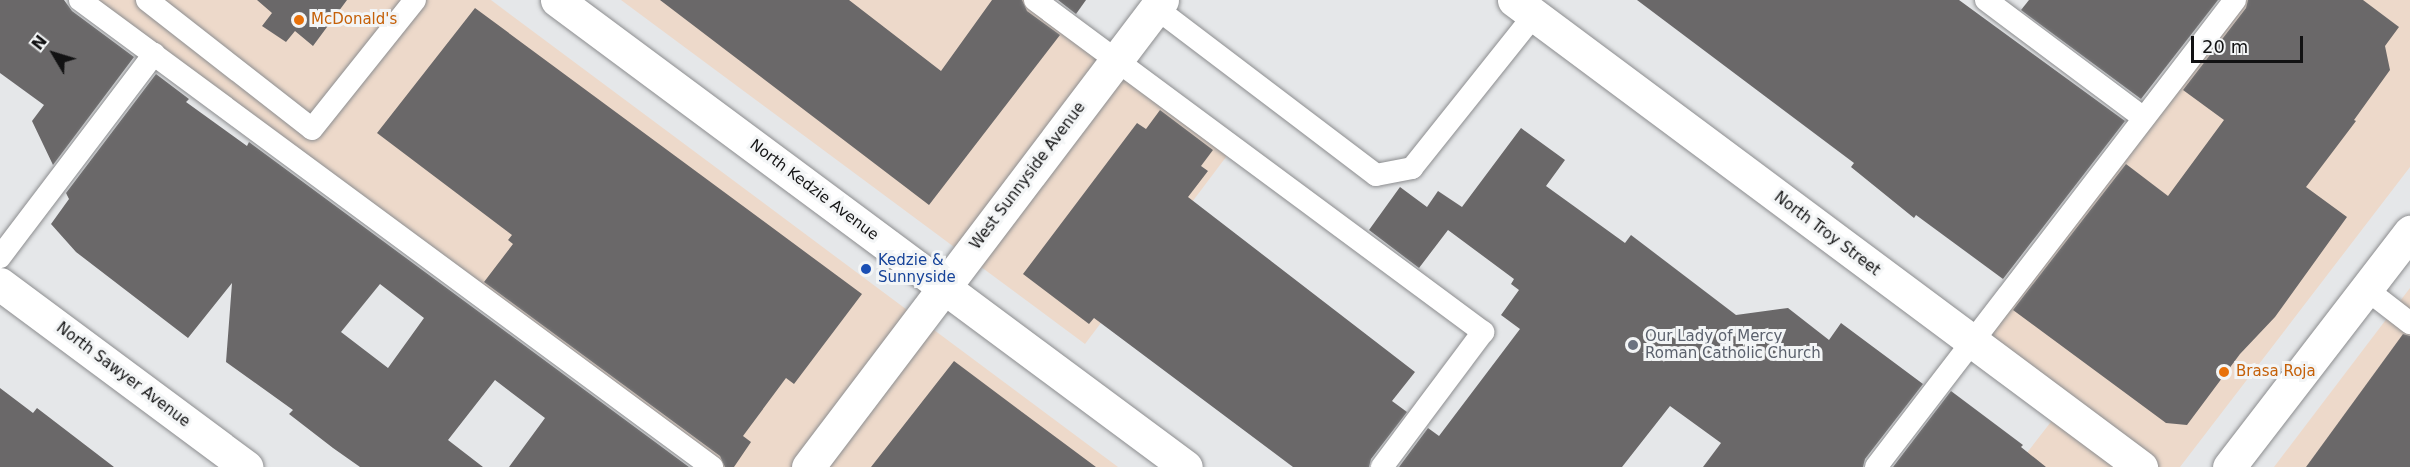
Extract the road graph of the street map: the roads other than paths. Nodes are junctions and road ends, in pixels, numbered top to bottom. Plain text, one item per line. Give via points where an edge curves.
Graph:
1 (80, 0) edge
2 (147, 0) edge
3 (415, 0) edge
4 (557, 0) edge
5 (1035, 0) edge
6 (1986, 0) edge
7 (2235, 0) edge
8 (1159, 4) edge
9 (1524, 8) edge
10 (154, 54) junction
11 (1117, 60) junction
12 (2144, 118) junction
13 (2410, 232) edge
14 (0, 257) edge
15 (0, 284) edge
16 (944, 287) junction
17 (2366, 290) junction
18 (2410, 322) edge
19 (1972, 342) junction
20 (246, 467) edge
21 (712, 467) edge
22 (808, 467) edge
23 (1186, 467) edge
24 (1382, 467) edge
25 (1876, 467) edge
26 (2140, 467) edge
27 (2229, 467) edge

1 - 10 lane
2 - 3 lane via 312,129
4 - 16 street, North Kedzie Avenue
5 - 11 lane
6 - 12 lane
7 - 12 lane
8 - 9 lane via 1376,175 1412,168
8 - 11 street, West Sunnyside Avenue
9 - 19 street, North Troy Street
10 - 14 lane
10 - 21 lane
11 - 16 street, West Sunnyside Avenue
11 - 24 lane via 1483,332
12 - 19 lane
13 - 17 street
15 - 20 street, North Sawyer Avenue
16 - 22 street, West Sunnyside Avenue
16 - 23 street, North Kedzie Avenue
17 - 18 lane
17 - 27 street
19 - 25 lane
19 - 26 street, North Troy Street

